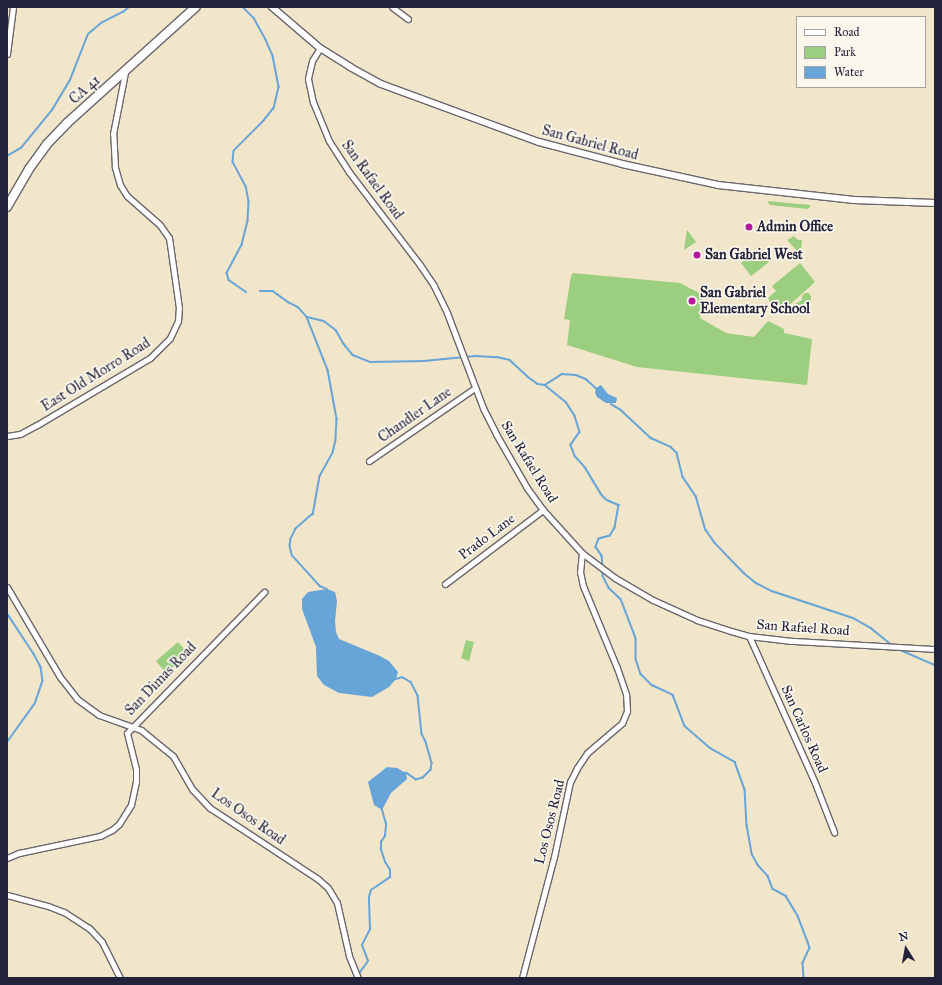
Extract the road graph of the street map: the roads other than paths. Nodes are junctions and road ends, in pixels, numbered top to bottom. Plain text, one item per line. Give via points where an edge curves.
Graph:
1 (13, 7) edge
2 (196, 7) edge
3 (272, 7) edge
4 (392, 7) edge
5 (408, 19) dead end
6 (320, 48) junction
7 (7, 54) edge
8 (126, 72) junction
9 (935, 203) edge
10 (7, 207) edge
11 (475, 388) junction
12 (7, 436) edge
13 (369, 461) dead end
14 (543, 510) junction
15 (582, 554) junction
16 (445, 584) dead end
17 (7, 587) edge
18 (264, 592) dead end
19 (749, 636) junction
20 (935, 649) edge
21 (131, 728) junction
22 (834, 832) dead end
23 (7, 858) edge
24 (7, 895) edge
25 (120, 978) edge
26 (358, 978) edge
27 (522, 978) edge

1 - 7 street
2 - 8 main road, CA 41 / CA 41
3 - 6 street, San Gabriel Road
4 - 5 street
6 - 9 street, San Gabriel Road via 350,68 395,90 539,142 614,162 688,180 748,189 854,200
6 - 11 street, San Rafael Road via 312,61 308,78 313,102 324,129 349,172 434,286
8 - 10 main road, CA 41 / CA 41 via 67,123 47,144
8 - 12 street, East Old Morro Road via 113,134 115,167 120,185 127,196 160,226 169,238 179,308 178,322 170,338 150,358 37,425 20,434
11 - 13 street, Chandler Lane
11 - 14 street, San Rafael Road via 496,434 527,488
14 - 15 street, San Rafael Road
14 - 16 street, Prado Lane
15 - 19 street, San Rafael Road via 615,578 653,600 697,620
15 - 27 street, Los Osos Road via 580,572 583,586 617,668 626,694 627,711 622,723 583,758 570,782 554,857
17 - 21 street, Los Osos Road via 60,677 77,699 91,711
18 - 21 street, San Dimas Road
19 - 20 street, San Rafael Road via 802,642
19 - 22 street, San Carlos Road via 815,783
21 - 23 street, San Dimas Road via 126,733 136,769 136,782 131,805 119,824 100,836 19,853
21 - 26 street, Los Osos Road via 141,730 173,756 193,790 210,808 324,883 337,903 349,956
24 - 25 street via 64,912 85,925 102,942

